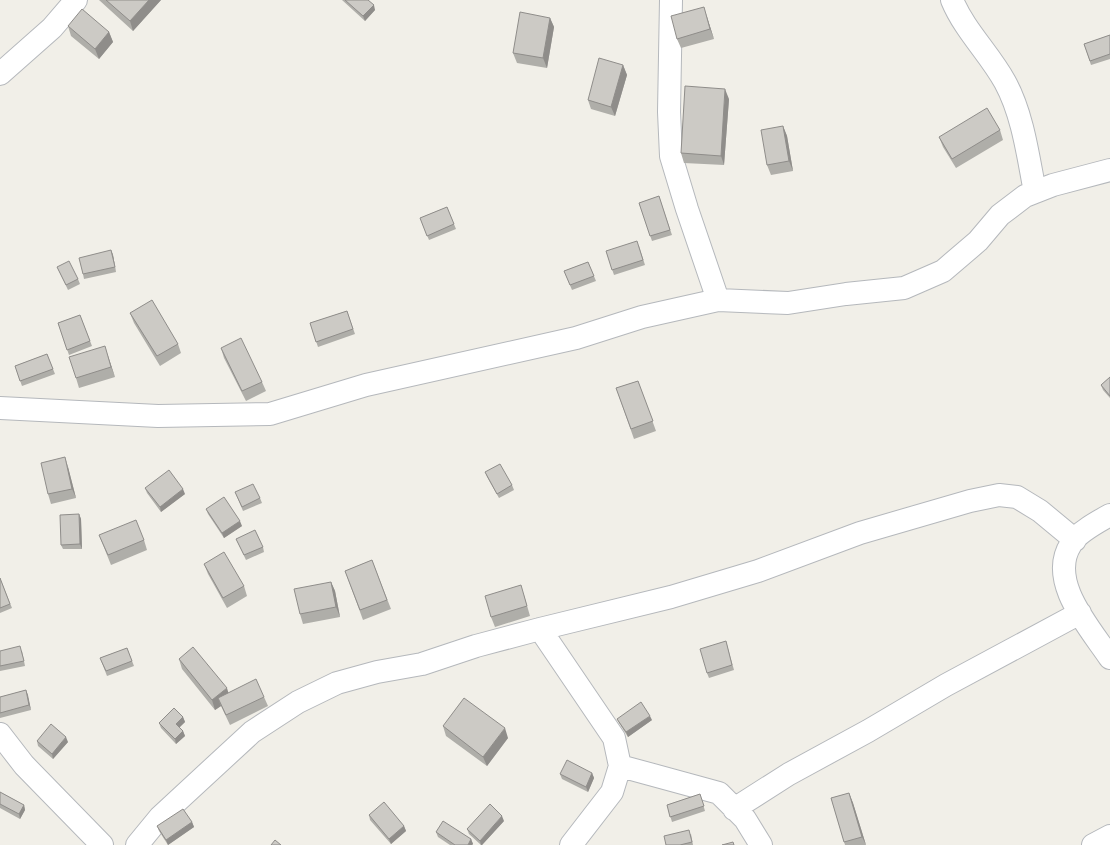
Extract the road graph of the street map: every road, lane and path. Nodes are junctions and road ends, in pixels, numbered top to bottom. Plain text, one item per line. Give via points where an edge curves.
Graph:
1 (76, 0) edge
2 (671, 0) edge
3 (952, 0) edge
4 (0, 74) edge
5 (1110, 170) edge
6 (1035, 192) junction
7 (718, 300) junction
8 (0, 408) edge
9 (1110, 515) edge
10 (1075, 540) junction
11 (1080, 613) junction
12 (540, 629) junction
13 (1110, 658) edge
14 (0, 734) edge
15 (620, 766) junction
16 (734, 809) junction
17 (1110, 836) edge
18 (102, 845) edge
19 (137, 845) edge
20 (571, 845) edge
21 (761, 845) edge
22 (1093, 845) edge

1 - 4 street via 52,28
2 - 7 street via 671,156 686,209
3 - 6 street via 966,29 1006,83 1021,124
5 - 6 street
6 - 7 street via 1025,196 1000,215 978,242 943,271 904,288 788,303
7 - 8 street via 642,317 576,338 366,385 270,414 158,416
9 - 10 street
10 - 11 street via 1071,543 1064,561 1064,575 1071,600
10 - 12 street via 1040,511 1017,497 999,495 860,533 758,571 678,595
11 - 13 street
11 - 16 street via 946,684 789,774
12 - 15 street via 614,738
12 - 19 street via 422,664 336,682 298,702 252,732 160,817
14 - 18 street via 24,765
15 - 16 street via 719,793
15 - 20 street via 612,792
16 - 21 street via 745,819
17 - 22 street

